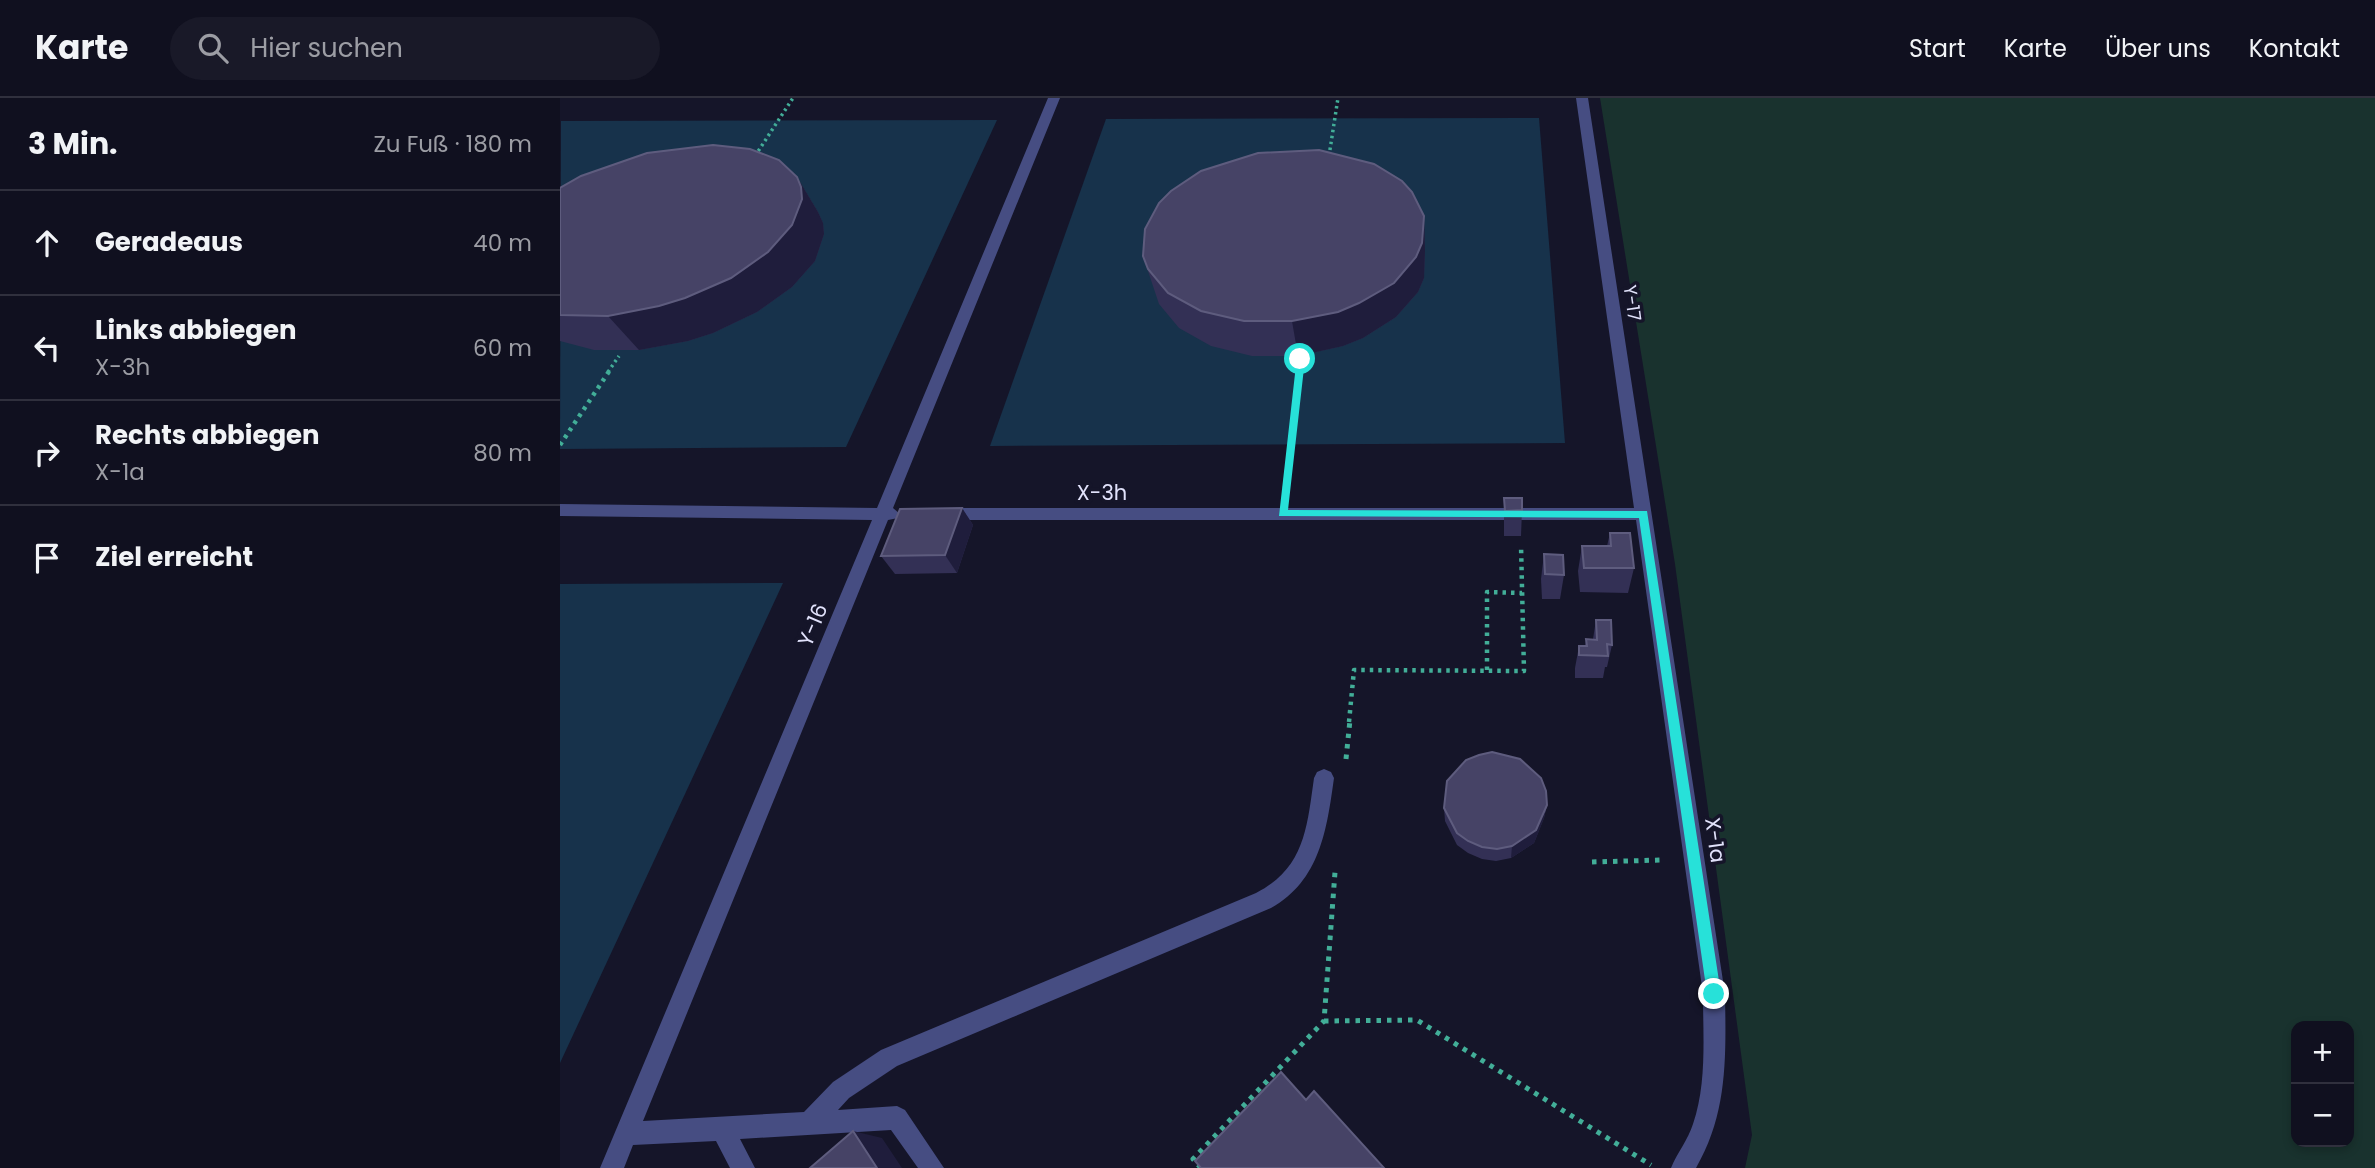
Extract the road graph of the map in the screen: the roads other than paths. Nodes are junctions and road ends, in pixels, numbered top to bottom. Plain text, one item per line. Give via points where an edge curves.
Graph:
1 (1054, 98) edge
2 (1582, 98) edge
3 (560, 510) edge
4 (883, 514) junction
5 (1644, 514) junction
6 (1324, 778) dead end
7 (809, 1124) junction
8 (722, 1129) junction
9 (626, 1134) junction
10 (612, 1168) edge
11 (743, 1168) edge
12 (932, 1168) edge
13 (1683, 1168) edge

1 - 4 street, Y-16
2 - 5 street, Y-17
3 - 4 street, X-3h
4 - 5 street, X-3h
4 - 9 street, Y-16
5 - 13 street, X-1a via 1714,994 1714,1084 1708,1122
6 - 7 street via 1318,826 1305,866 1278,893 889,1058 841,1090
7 - 8 street
7 - 12 street via 897,1118
8 - 9 street
8 - 11 street
9 - 10 street, Y-16

